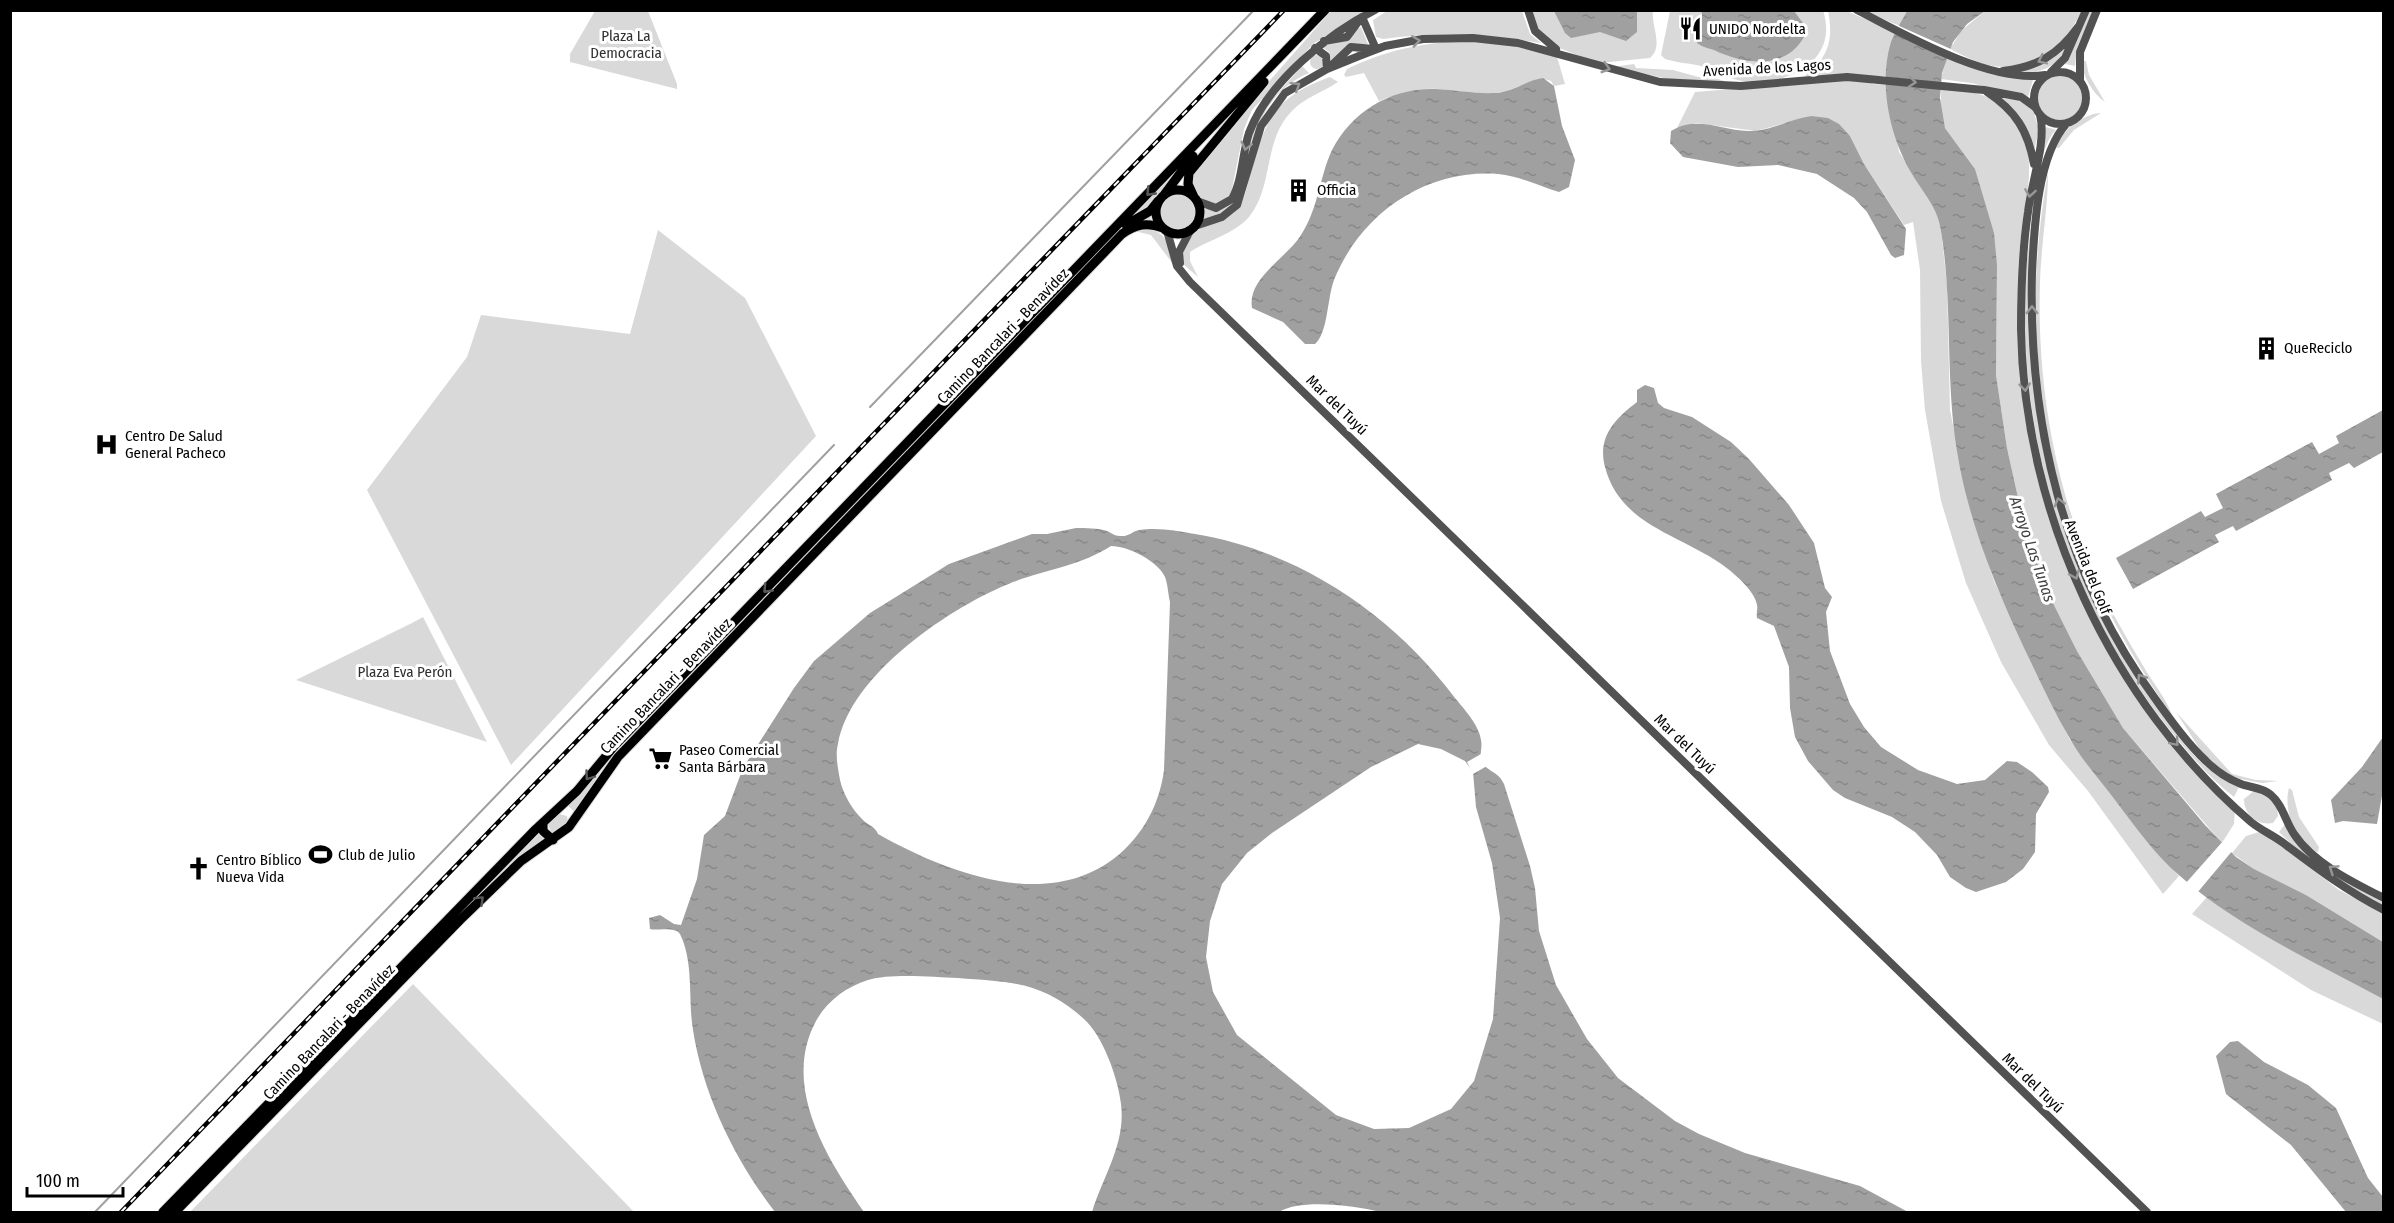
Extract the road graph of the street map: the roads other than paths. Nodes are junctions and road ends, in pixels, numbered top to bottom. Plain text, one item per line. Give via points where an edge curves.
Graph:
1 (1325, 10) edge
2 (1375, 10) edge
3 (1528, 10) edge
4 (1857, 10) edge
5 (2086, 10) edge
6 (2097, 10) edge
7 (1362, 17) junction
8 (2078, 27) junction
9 (1307, 29) junction
10 (1315, 48) junction
11 (1376, 50) junction
12 (1561, 53) junction
13 (1305, 58) junction
14 (1328, 68) junction
15 (1994, 71) junction
16 (1266, 73) junction
17 (1318, 74) junction
18 (2048, 74) junction
19 (2080, 80) junction
20 (1984, 90) junction
21 (2035, 107) junction
22 (2040, 115) junction
23 (2067, 123) junction
24 (2035, 168) junction
25 (1163, 196) junction
26 (1196, 199) junction
27 (1165, 229) junction
28 (1192, 229) junction
29 (1103, 243) junction
30 (1205, 294) junction
31 (556, 809) junction
32 (576, 819) junction
33 (543, 822) junction
34 (553, 840) junction
35 (2384, 898) edge
36 (2384, 910) edge
37 (163, 1212) edge
38 (175, 1212) edge
39 (2147, 1212) edge

1 - 9 main road, Camino Bancalari - Benavídez
2 - 7 street
3 - 12 street via 1535,31
4 - 15 street
5 - 8 street
6 - 19 street via 2079,52
7 - 10 street
7 - 11 street
8 -> 15 street via 2060,49 2042,61 2021,69
8 - 18 street via 2065,58
9 - 16 main road, Camino Bancalari - Benavídez
9 - 26 main road, Camino Bancalari - Benavídez via 1191,170 1188,183
10 - 13 street
10 - 14 street via 1326,56
11 -> 12 street, Avenida de los Lagos via 1446,38 1496,40
11 - 14 street, Avenida de los Lagos
12 -> 20 street, Avenida de los Lagos via 1649,80 1697,86 1741,86 1827,77
13 - 17 street via 1308,69
13 -> 26 street via 1256,119 1232,199 1216,208
14 - 17 street
15 - 18 street via 2025,77
16 - 25 main road, Camino Bancalari - Benavídez via 1190,159
16 -> 29 main road, Camino Bancalari - Benavídez
28 -> 17 street via 1222,217 1237,205 1257,138 1269,113 1285,93
18 - 19 street via 2069,73
18 - 21 street via 2035,89
19 - 23 street via 2086,104 2079,116
20 - 21 street, Avenida de los Lagos via 2021,97
20 - 24 street via 2018,119
21 - 22 street
22 - 23 street via 2052,123
22 - 24 street, Avenida del Golf via 2043,125
35 -> 23 street, Avenida del Golf via 2306,848 2269,793 2224,776 2204,760 2146,687 2113,633 2075,551 2060,507 2040,419 2032,331 2033,256 2044,170 2053,141
24 -> 36 street, Avenida del Golf via 2022,280 2026,397 2050,510 2091,613 2161,725 2216,786 2251,821 2321,874
25 - 26 main road via 1177,190
25 - 27 main road via 1156,213
25 - 29 main road, Camino Bancalari - Benavídez via 1150,211
26 - 28 main road via 1200,214
27 - 28 main road via 1176,234
27 - 30 street via 1177,266
27 - 32 main road, Camino Bancalari - Benavídez via 1145,223 1122,234 618,756
28 - 30 street via 1181,247 1180,262
29 -> 31 main road, Camino Bancalari - Benavídez via 622,738 577,792
30 - 39 street, Mar del Tuyú
31 - 32 main road via 570,812
31 - 33 main road, Camino Bancalari - Benavídez
32 - 34 main road, Camino Bancalari - Benavídez
33 - 34 main road via 543,831
33 - 37 main road, Camino Bancalari - Benavídez
38 -> 34 main road, Camino Bancalari - Benavídez via 460,920 521,861

